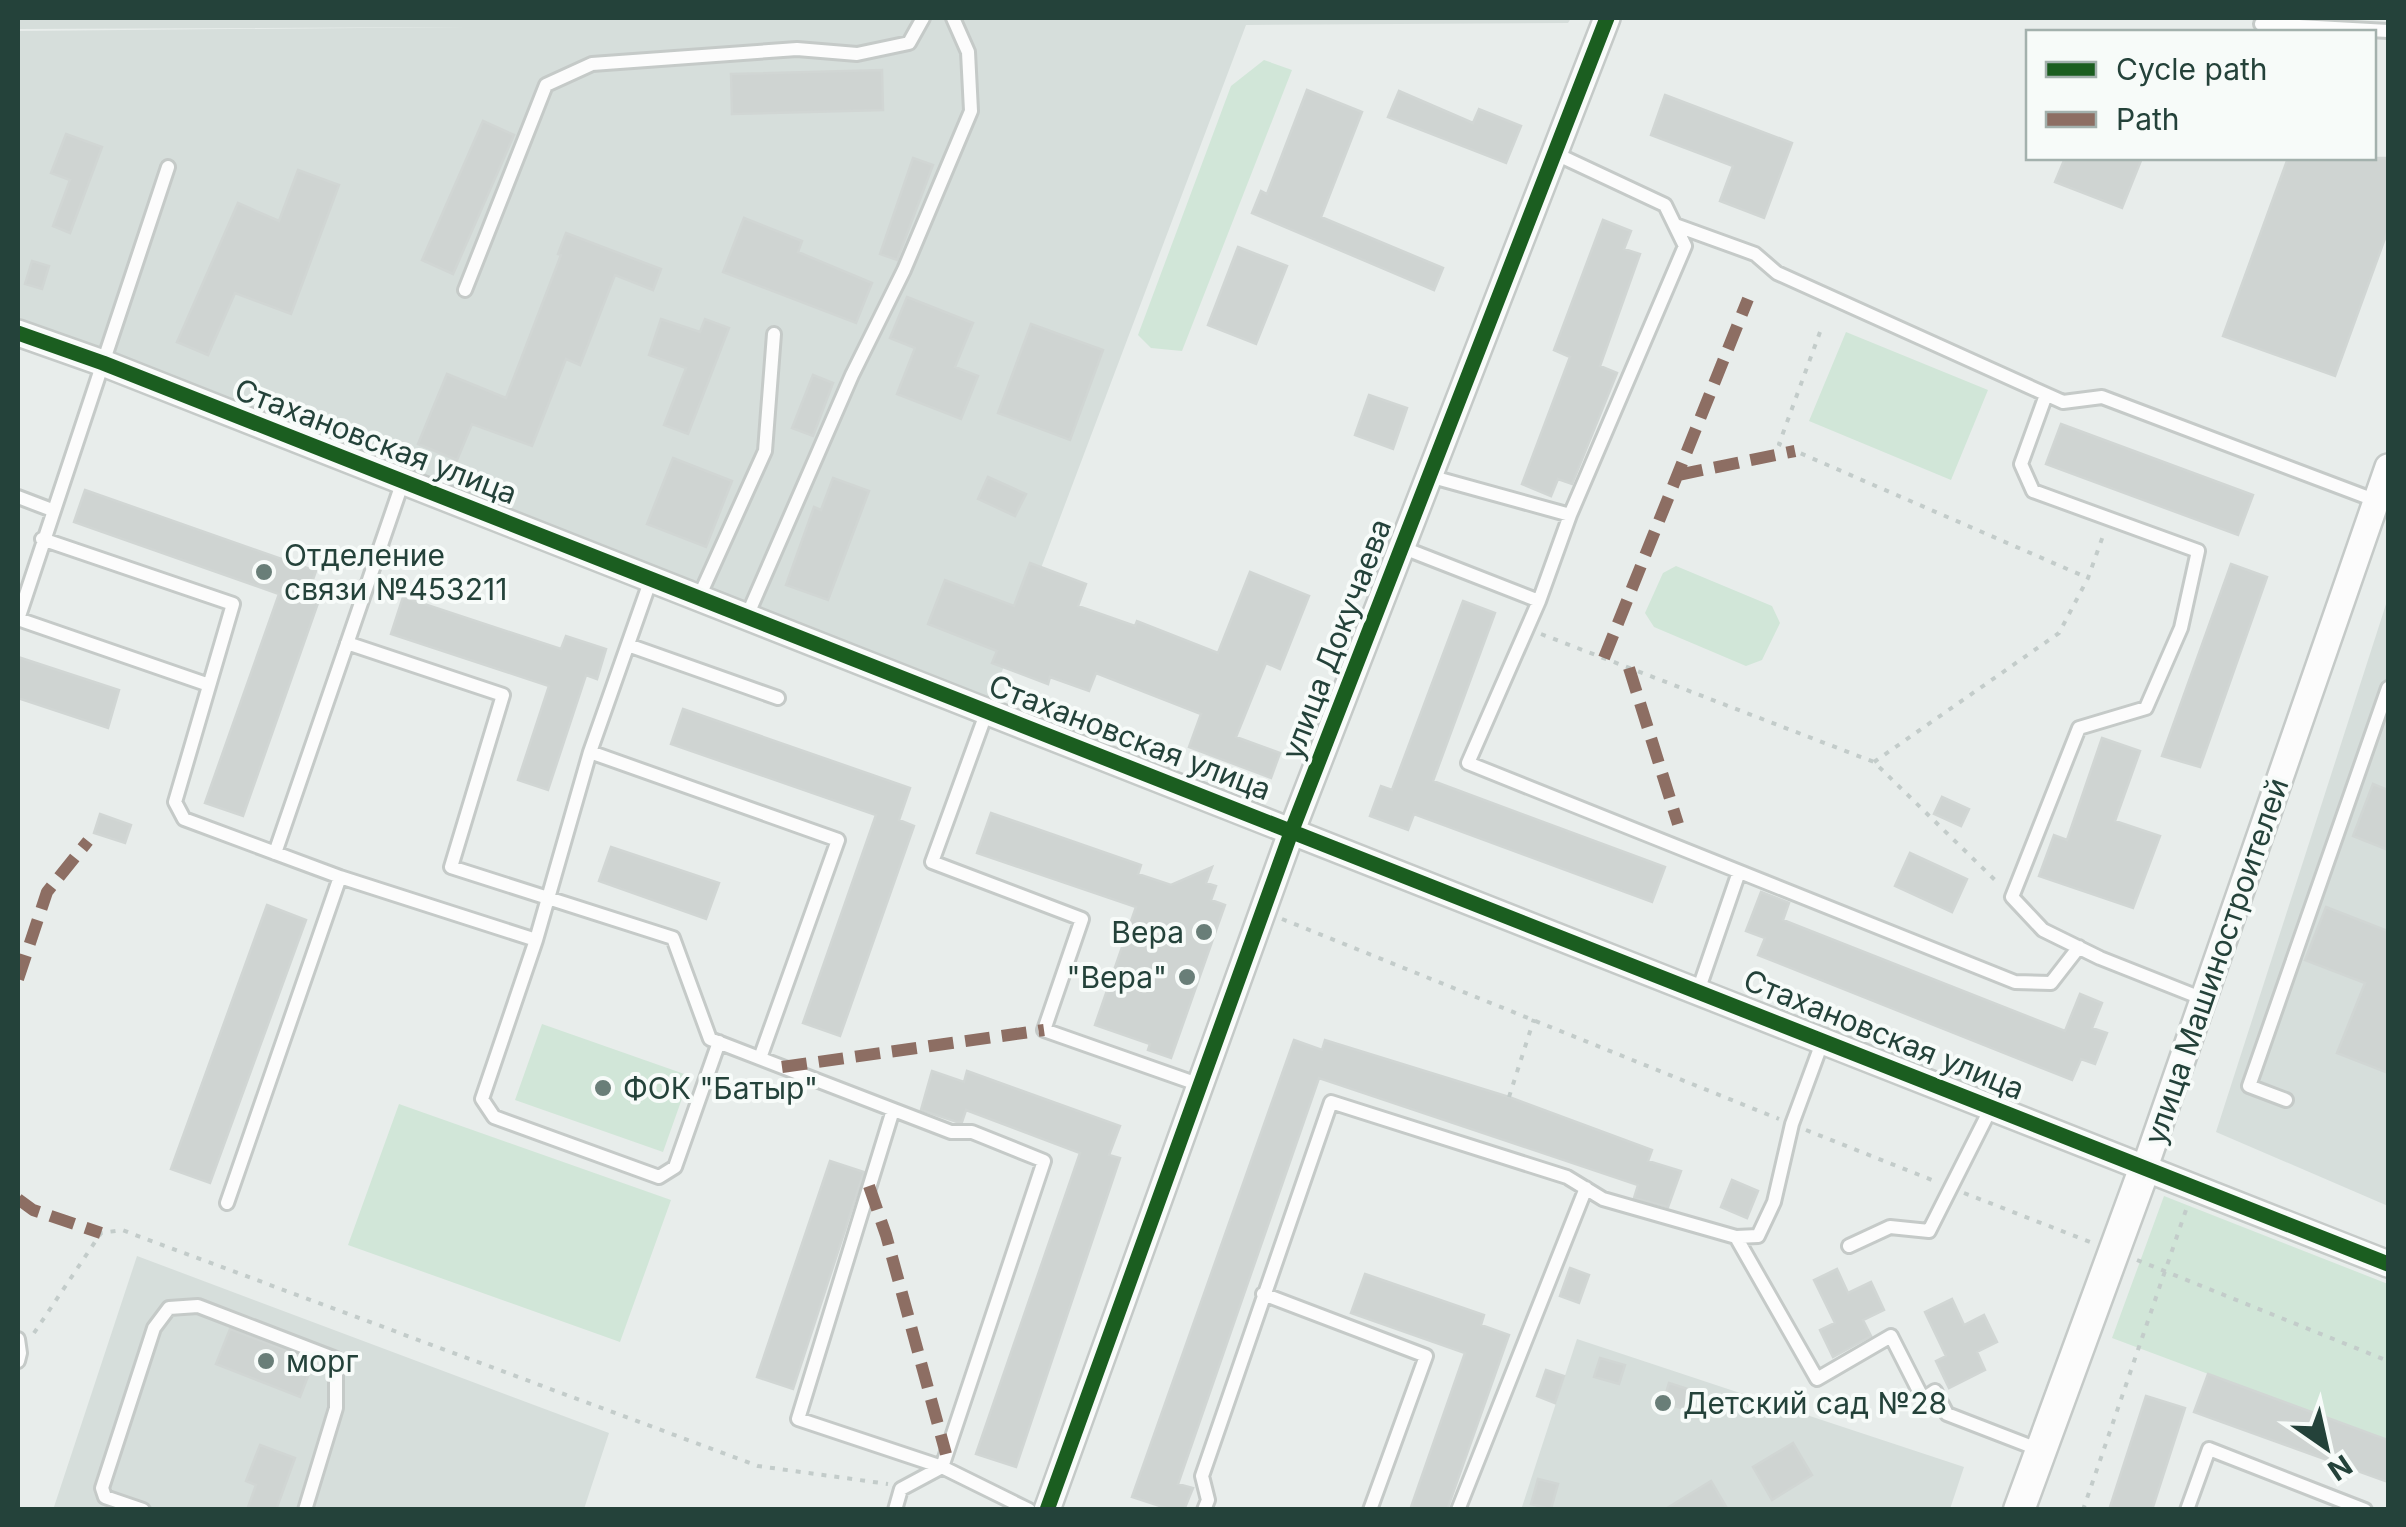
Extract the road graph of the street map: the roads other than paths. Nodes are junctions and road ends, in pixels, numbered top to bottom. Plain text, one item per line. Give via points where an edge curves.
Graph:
1 (923, 18) edge
2 (953, 18) edge
3 (1607, 18) edge
4 (2261, 24) dead end
5 (2370, 30) edge
6 (1554, 153) junction
7 (168, 168) dead end
8 (1675, 225) junction
9 (465, 290) dead end
10 (18, 333) edge
11 (774, 334) dead end
12 (103, 363) junction
13 (2046, 394) junction
14 (2388, 468) edge
15 (1428, 476) junction
16 (403, 481) junction
17 (18, 498) edge
18 (2377, 501) junction
19 (52, 510) junction
20 (1570, 515) junction
21 (42, 539) junction
22 (1400, 547) junction
23 (651, 578) junction
24 (699, 597) junction
25 (1540, 601) junction
26 (747, 616) junction
27 (18, 619) edge
28 (347, 644) junction
29 (628, 645) junction
30 (209, 685) junction
31 (2388, 688) edge
32 (778, 698) dead end
33 (987, 711) junction
34 (590, 752) junction
35 (1292, 830) junction
36 (275, 853) junction
37 (1739, 872) junction
38 (340, 877) junction
39 (546, 899) junction
40 (536, 940) junction
41 (2079, 947) junction
42 (1698, 990) junction
43 (2201, 998) junction
44 (1823, 1040) junction
45 (718, 1042) junction
46 (760, 1058) junction
47 (1203, 1086) junction
48 (2286, 1100) dead end
49 (1992, 1106) junction
50 (893, 1110) junction
51 (2144, 1167) junction
52 (1586, 1188) junction
53 (227, 1203) dead end
54 (1736, 1238) junction
55 (1848, 1246) dead end
56 (2388, 1264) edge
57 (1263, 1294) junction
58 (2040, 1450) junction
59 (942, 1467) junction
60 (142, 1510) edge
61 (305, 1510) edge
62 (895, 1510) edge
63 (1028, 1510) edge
64 (1048, 1510) edge
65 (1204, 1510) edge
66 (1370, 1510) edge
67 (1458, 1510) edge
68 (2019, 1510) edge
69 (2187, 1510) edge
70 (2366, 1510) edge

1 - 9 lane via 910,43 857,54 797,49 592,64 546,86
2 - 26 lane via 968,52 971,111
3 - 6 street, улица Докучаева
4 - 5 lane
6 - 8 lane via 1665,206
6 - 15 street, улица Докучаева
7 - 12 lane
8 - 13 lane via 1754,254 1777,273
8 - 20 lane via 1685,246
10 - 12 street, Стахановская улица
11 - 24 lane via 765,450
12 - 16 street, Стахановская улица
12 - 19 lane
13 - 18 lane via 2063,402 2102,397
13 - 41 lane via 2020,464 2033,490 2198,551 2181,628 2146,708 2080,728 2012,896 2043,930
14 - 18 street, улица Машиностроителей
15 - 20 lane
15 - 22 street, улица Докучаева
16 - 23 street, Стахановская улица
16 - 28 lane
17 - 19 lane
18 - 43 street, улица Машиностроителей
19 - 21 lane
20 - 25 lane
21 - 27 lane
21 - 30 lane via 233,604
22 - 25 lane
22 - 35 street, улица Докучаева
23 - 24 street, Стахановская улица
23 - 29 lane
24 - 26 street, Стахановская улица
25 - 37 lane via 1468,763
26 - 33 street, Стахановская улица
27 - 30 lane
28 - 36 lane
28 - 39 lane via 503,695 451,867
29 - 32 lane
29 - 34 lane
30 - 36 lane via 175,802 184,819
31 - 48 lane via 2248,1086
33 - 35 street, Стахановская улица
33 - 47 lane via 932,862 1082,919 1044,1030
34 - 39 lane
34 - 46 lane via 838,840
35 - 42 street, Стахановская улица
35 - 47 street, улица Докучаева
36 - 38 lane
37 - 41 lane via 2015,982 2051,984
37 - 42 lane
38 - 40 lane
38 - 53 lane
39 - 40 lane
39 - 45 lane via 673,938 710,1039
40 - 45 lane via 482,1099 494,1116 659,1177 675,1167
41 - 43 lane
42 - 44 street, Стахановская улица
43 - 51 street, улица Машиностроителей
44 - 49 street, Стахановская улица
44 - 54 lane via 1792,1124 1774,1202 1758,1236
45 - 46 lane
46 - 50 lane
47 - 64 street, улица Докучаева
49 - 51 street, Стахановская улица
49 - 55 lane via 1930,1231 1890,1227
50 - 59 lane via 798,1420
50 - 59 lane via 1044,1161
51 - 56 street, Стахановская улица
51 - 58 street, улица Машиностроителей
52 - 54 lane
52 - 57 lane via 1331,1102
52 - 67 lane
54 - 58 lane via 1817,1380 1891,1336 1923,1399 1935,1391 1946,1414
57 - 65 lane via 1202,1476
57 - 66 lane via 1426,1356
58 - 68 street, улица Машиностроителей
59 - 62 lane via 901,1489
59 - 63 lane
60 - 61 lane via 105,1497 102,1488 154,1328 168,1308 198,1306 336,1360 336,1408
69 - 70 lane via 2208,1448

